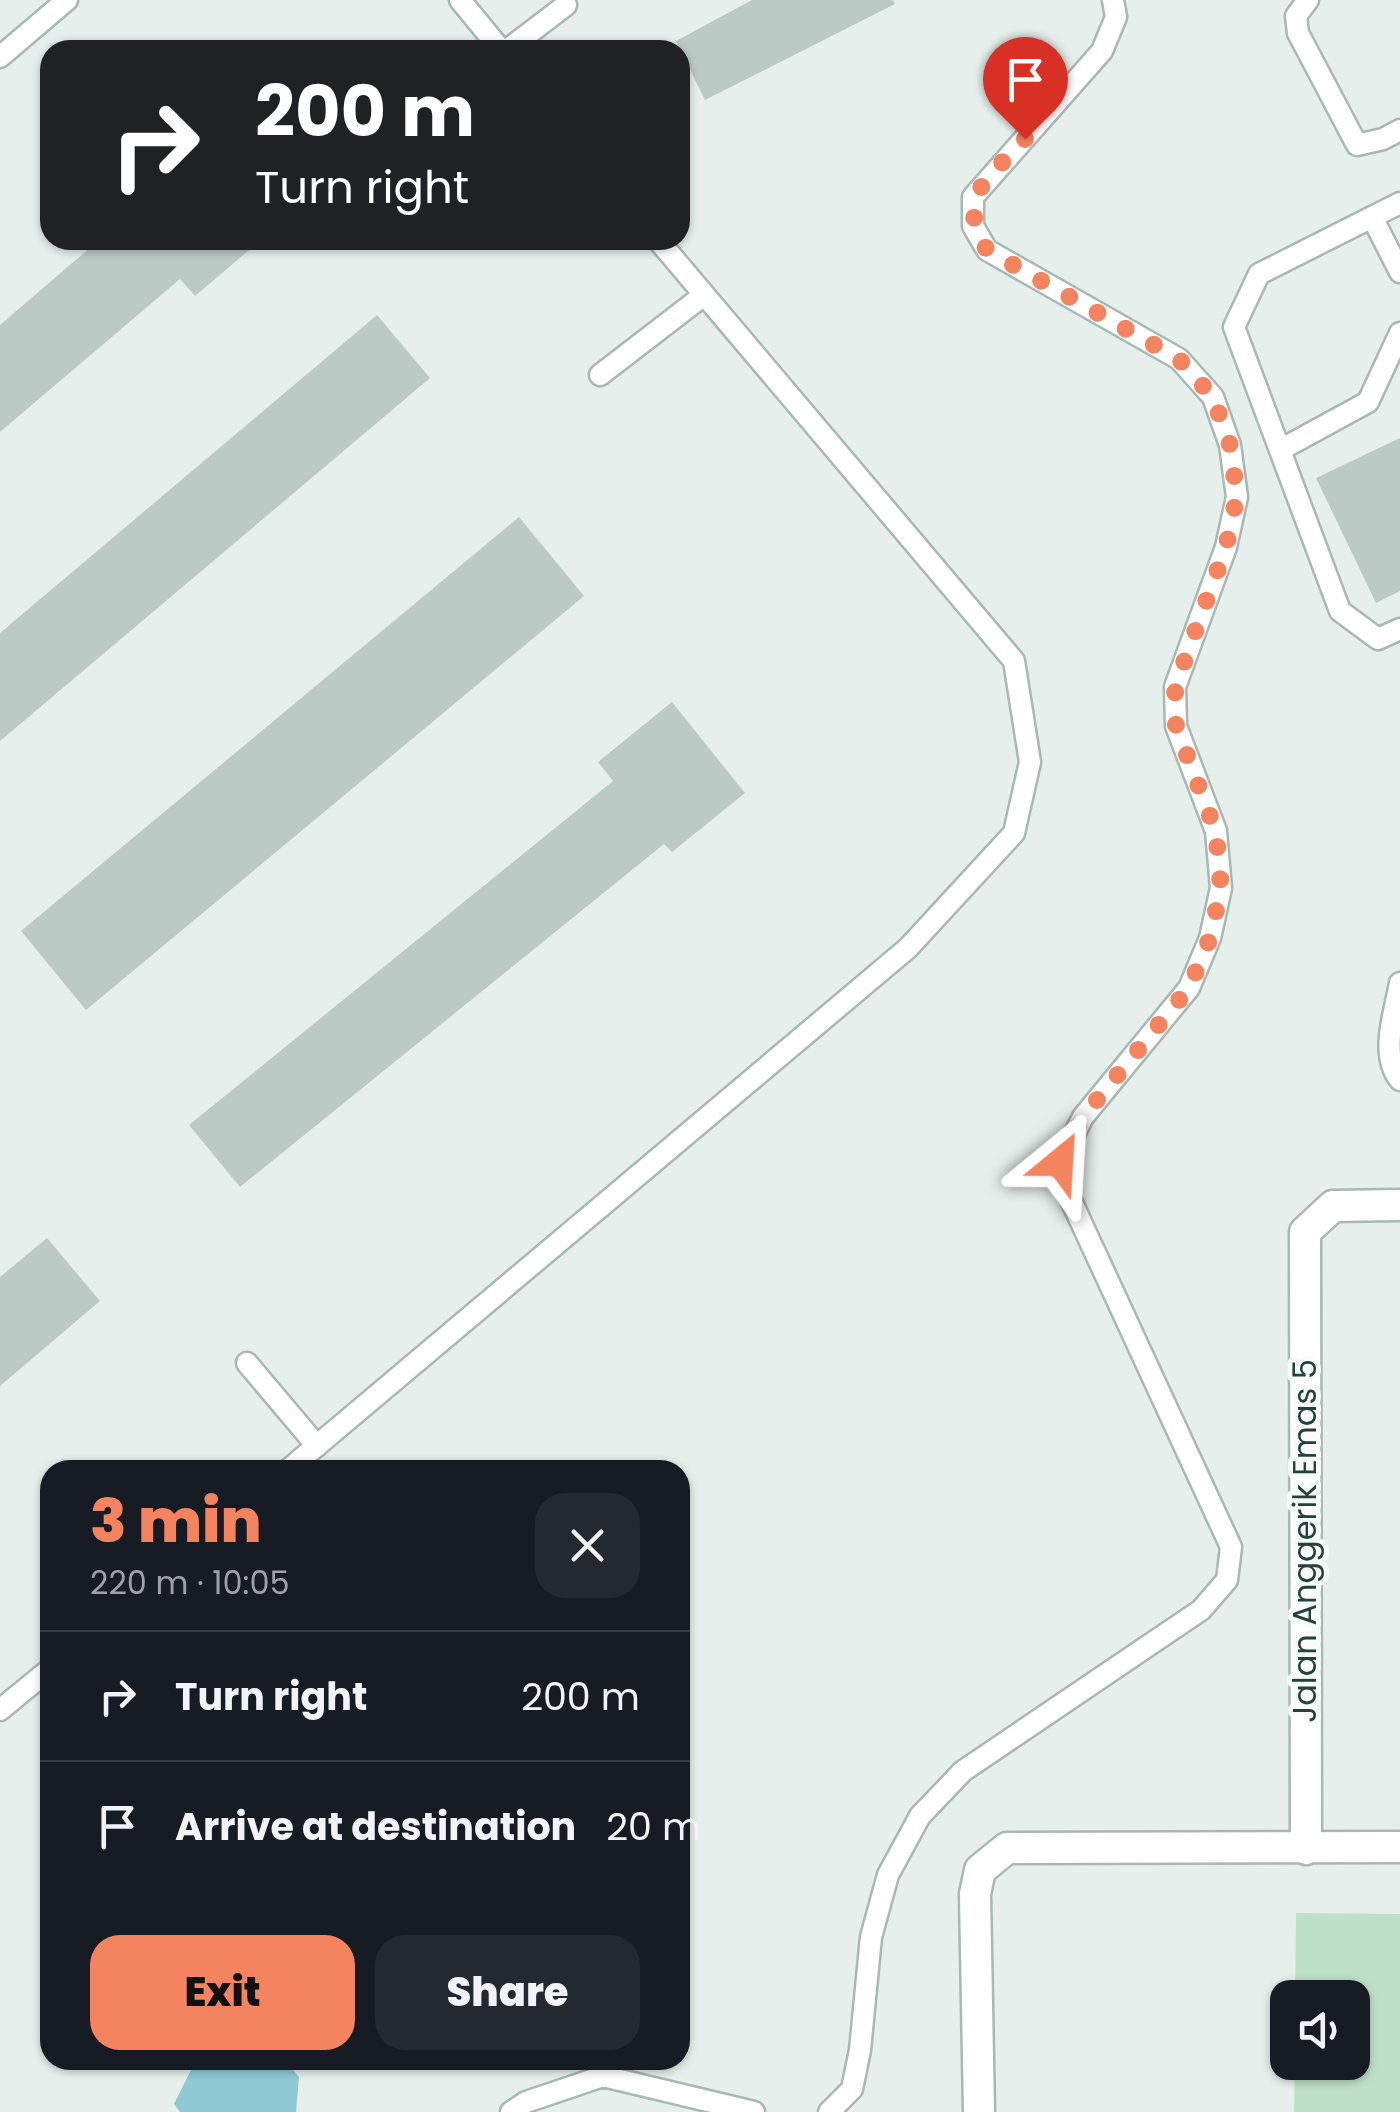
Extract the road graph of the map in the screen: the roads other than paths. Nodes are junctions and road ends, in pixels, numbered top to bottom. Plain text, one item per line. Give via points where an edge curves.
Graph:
1 (68, 0) edge
2 (460, 0) edge
3 (1112, 0) edge
4 (1308, 0) edge
5 (566, 5) dead end
6 (42, 8) edge
7 (495, 40) edge
8 (518, 40) edge
9 (0, 58) edge
10 (1400, 130) edge
11 (1400, 202) edge
12 (1372, 216) junction
13 (666, 250) edge
14 (1400, 272) edge
15 (704, 295) junction
16 (1400, 333) edge
17 (600, 375) dead end
18 (1280, 450) junction
19 (1400, 629) edge
20 (1400, 983) edge
21 (1400, 1080) edge
22 (1400, 1205) edge
23 (246, 1363) dead end
24 (317, 1446) junction
25 (300, 1460) edge
26 (40, 1677) edge
27 (0, 1710) edge
28 (1400, 1847) edge
29 (1306, 1848) junction
30 (511, 2112) edge
31 (754, 2112) edge
32 (829, 2112) edge
33 (978, 2112) edge

1 - 6 lane
2 - 7 lane
3 - 32 lane via 1116,18 1102,51 974,197 973,226 987,250 1179,359 1213,397 1230,445 1237,496 1226,547 1175,687 1176,726 1216,832 1221,888 1210,938 1189,988 1083,1117 1060,1162 1069,1196 1231,1547 1227,1580 1201,1610 963,1771 920,1816 888,1875 871,1937 852,2089
4 - 10 lane via 1296,16 1298,33 1357,145
5 - 8 lane
6 - 9 lane
11 - 12 lane
12 - 14 lane
12 - 18 lane via 1259,274 1234,327
13 - 15 lane
15 - 17 lane
15 - 24 lane via 1014,661 1030,762 1014,832 908,948
16 - 18 lane via 1368,402
18 - 19 lane via 1340,611 1378,639
20 - 21 lane via 1389,1046
22 - 29 street, Jalan Anggerik Emas 5 via 1333,1206 1305,1232
23 - 24 lane
24 - 25 lane
26 - 27 lane
28 - 29 street
29 - 33 street via 1007,1848 980,1870 975,1894
30 - 31 lane via 603,2076

